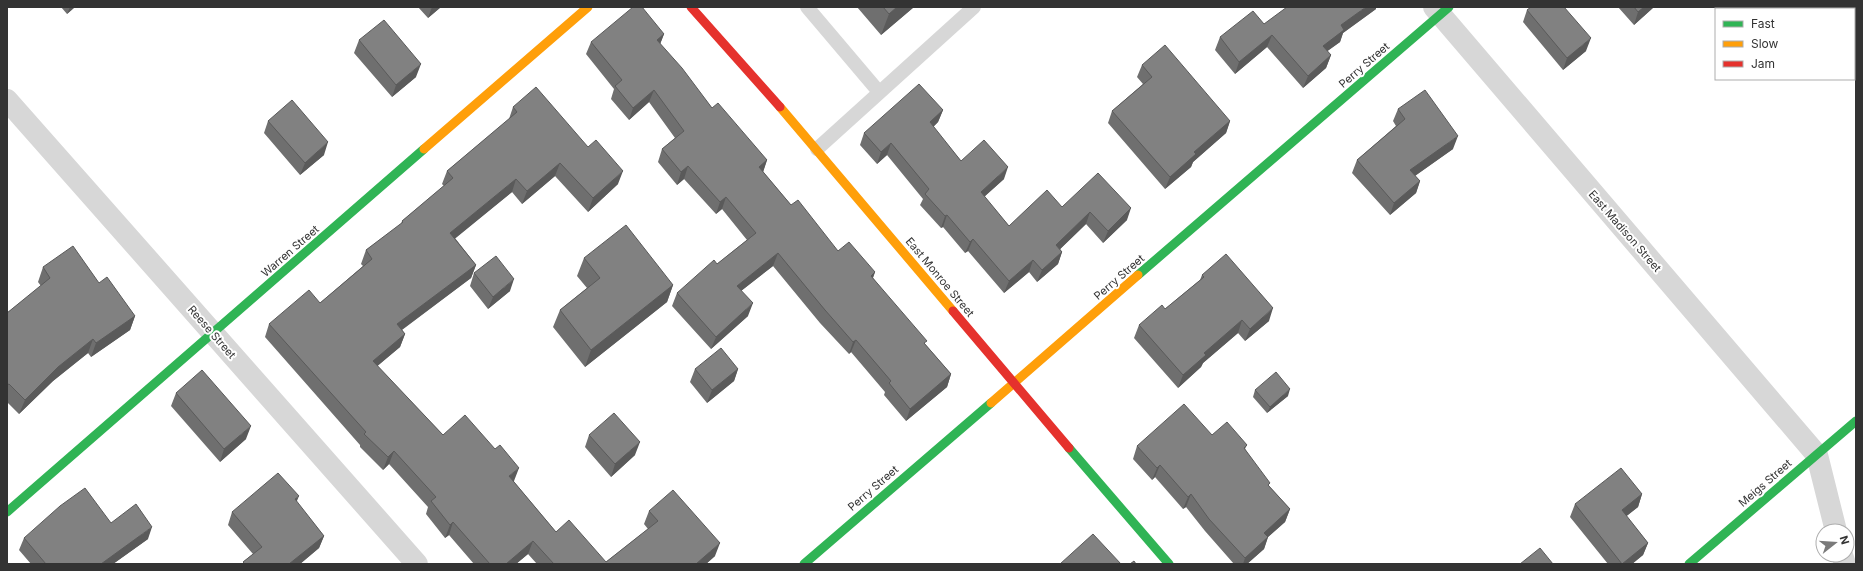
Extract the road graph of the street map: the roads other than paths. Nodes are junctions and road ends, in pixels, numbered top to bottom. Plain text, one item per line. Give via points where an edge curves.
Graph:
1 (588, 7) edge
2 (691, 7) edge
3 (807, 7) edge
4 (974, 7) edge
5 (1441, 9) edge
6 (879, 92) junction
7 (7, 100) edge
8 (817, 149) junction
9 (213, 333) junction
10 (1014, 384) junction
11 (1856, 421) edge
12 (1817, 454) junction
13 (7, 512) edge
14 (1834, 523) edge
15 (417, 564) edge
16 (804, 564) edge
17 (1169, 564) edge
18 (1689, 564) edge

1 - 9 main road, Warren Street
2 - 8 main road, East Monroe Street
3 - 6 lane
4 - 6 lane
5 - 10 main road, Perry Street
5 - 12 street, East Madison Street
6 - 8 lane
7 - 9 street, Reese Street
8 - 10 main road, East Monroe Street
9 - 13 main road, Warren Street
9 - 15 street, Reese Street
10 - 16 main road, Perry Street
10 - 17 main road, East Monroe Street
11 - 12 main road, Meigs Street
12 - 14 street
12 - 18 main road, Meigs Street

